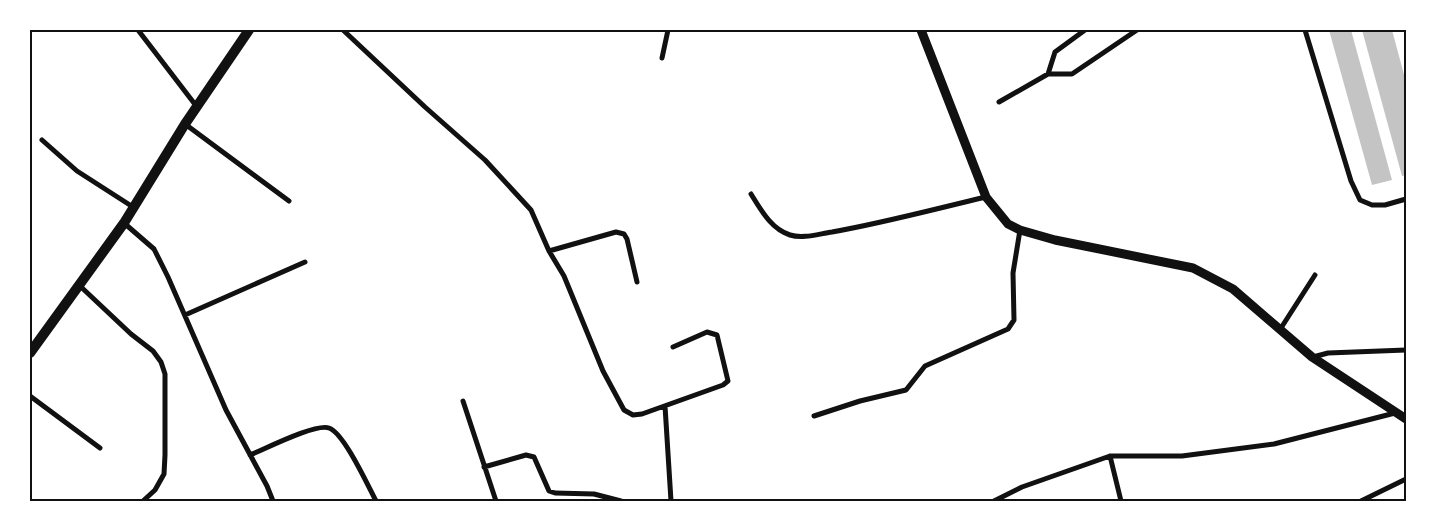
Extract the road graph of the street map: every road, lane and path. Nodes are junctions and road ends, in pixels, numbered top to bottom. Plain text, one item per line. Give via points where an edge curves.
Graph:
1 (138, 30) edge
2 (249, 30) edge
3 (343, 30) edge
4 (668, 30) edge
5 (921, 30) edge
6 (1086, 30) edge
7 (1137, 30) edge
8 (1304, 30) edge
9 (662, 58) dead end
10 (1048, 74) junction
11 (999, 102) dead end
12 (197, 107) junction
13 (185, 124) junction
14 (42, 140) dead end
15 (751, 194) dead end
16 (986, 198) junction
17 (1406, 199) edge
18 (289, 201) dead end
19 (133, 207) junction
20 (124, 223) junction
21 (1020, 230) junction
22 (549, 251) junction
23 (306, 262) dead end
24 (1315, 275) dead end
25 (637, 282) dead end
26 (80, 286) junction
27 (184, 315) junction
28 (1281, 328) junction
29 (673, 347) dead end
30 (1406, 350) edge
31 (30, 353) edge
32 (1312, 357) junction
33 (30, 396) edge
34 (463, 401) dead end
35 (665, 406) junction
36 (1396, 412) junction
37 (814, 416) dead end
38 (1406, 419) edge
39 (100, 448) dead end
40 (250, 455) junction
41 (1110, 456) junction
42 (484, 467) junction
43 (1406, 478) edge
44 (144, 501) edge
45 (273, 501) edge
46 (376, 501) edge
47 (496, 501) edge
48 (621, 501) edge
49 (671, 501) edge
50 (994, 501) edge
51 (1121, 501) edge
52 (1361, 501) edge

1 - 12 street
2 - 12 main road
3 - 22 street via 485,160 531,210
4 - 9 street
5 - 16 street
6 - 10 street via 1055,52
7 - 10 street via 1072,74
8 - 17 street via 1351,181 1360,200 1372,205 1385,205
10 - 11 street
12 - 13 main road
13 - 18 street
13 - 19 main road
14 - 19 street via 76,171
15 - 16 street via 763,215 774,225 799,237
16 - 21 street via 1008,224
19 - 20 main road
20 - 26 main road
20 - 27 street via 154,249
21 - 28 street via 1193,268 1234,289
21 - 37 street via 1013,272 1014,320 1008,329 925,366 906,390
22 - 25 street via 616,232 624,234
22 - 35 street via 564,276 603,371 624,410 633,415
23 - 27 street
24 - 28 street
26 - 31 main road
26 - 44 street via 153,350 165,374 164,474
27 - 40 street via 226,410
28 - 32 street
29 - 35 street via 707,332 717,335 728,381
30 - 32 street via 1328,353
32 - 36 street
33 - 39 street
34 - 42 street
35 - 49 street
36 - 38 street
36 - 41 street via 1274,444 1182,456
40 - 45 street
40 - 46 street via 316,428 330,428 342,437
41 - 50 street via 1022,487
41 - 51 street
42 - 47 street
42 - 48 street via 526,455 534,458 549,491 555,494 594,494
43 - 52 street

